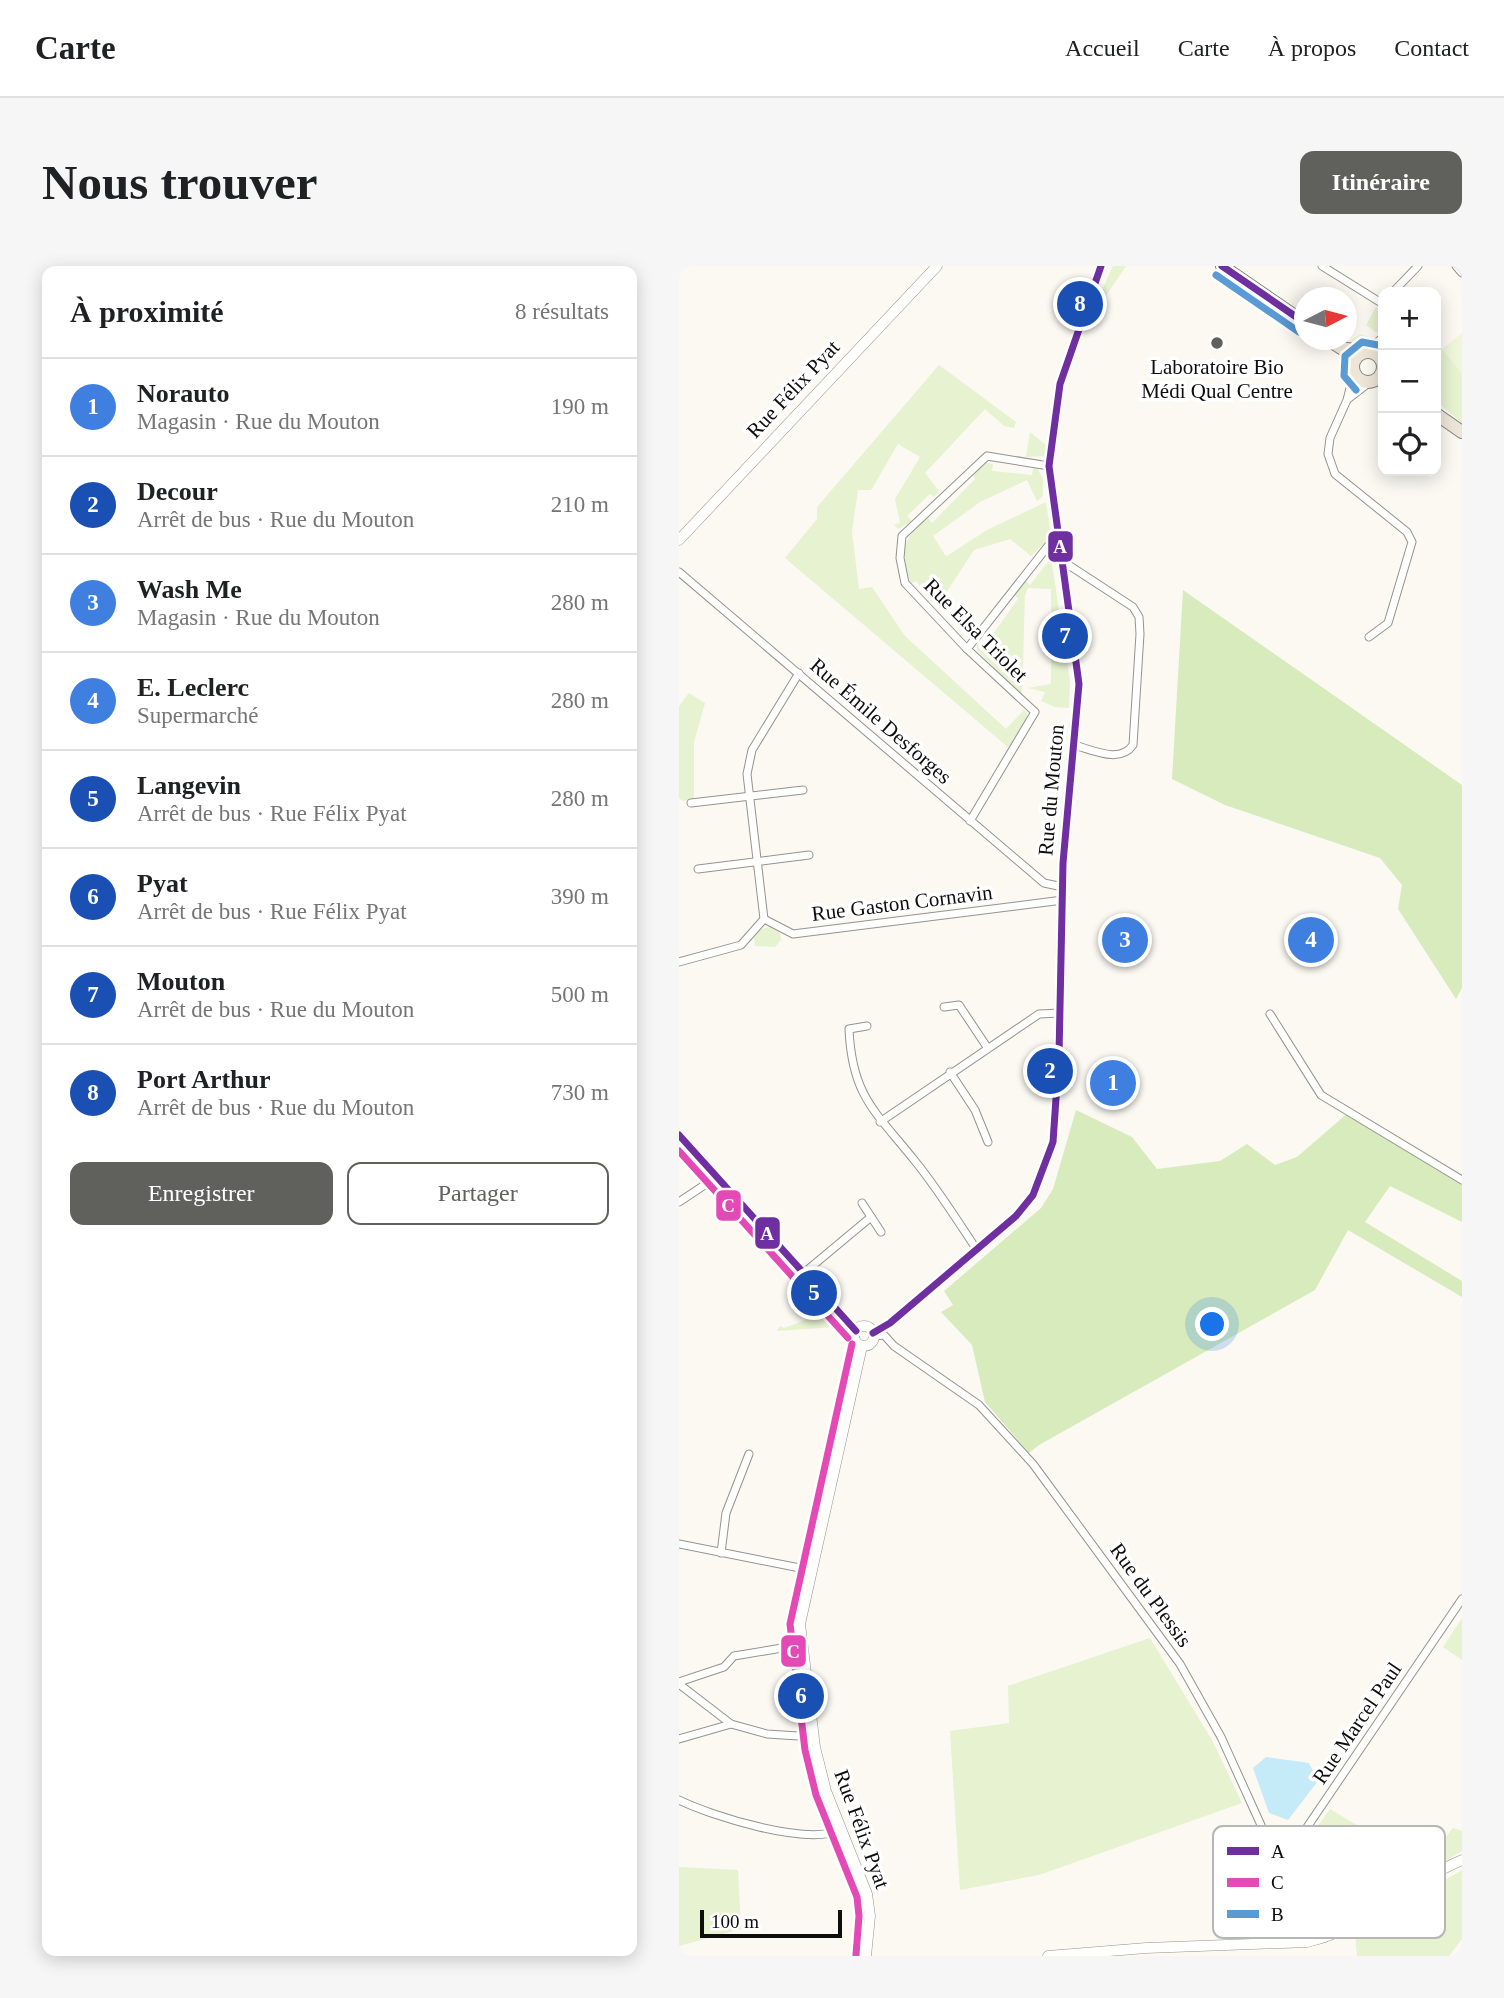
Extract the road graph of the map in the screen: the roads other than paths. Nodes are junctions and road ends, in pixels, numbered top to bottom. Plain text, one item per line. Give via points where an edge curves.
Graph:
1 (937, 266) edge
2 (1101, 266) edge
3 (1222, 266) edge
4 (1322, 266) edge
5 (1418, 266) edge
6 (1456, 266) edge
7 (1462, 273) edge
8 (1397, 287) edge
9 (1378, 301) edge
10 (1294, 316) edge
11 (1378, 339) edge
12 (1342, 350) edge
13 (1353, 350) edge
14 (1365, 352) junction
15 (1378, 358) edge
16 (1354, 371) junction
17 (1375, 383) edge
18 (1347, 400) junction
19 (1441, 417) edge
20 (1462, 432) edge
21 (1049, 466) junction
22 (679, 541) edge
23 (1058, 541) junction
24 (1061, 563) junction
25 (679, 572) edge
26 (1369, 637) dead end
27 (967, 649) junction
28 (799, 673) junction
29 (1074, 745) junction
30 (803, 790) dead end
31 (750, 796) junction
32 (691, 803) dead end
33 (970, 821) junction
34 (809, 855) dead end
35 (758, 862) junction
36 (698, 869) dead end
37 (1063, 887) junction
38 (1063, 900) junction
39 (764, 919) junction
40 (679, 962) edge
41 (944, 1007) dead end
42 (1060, 1013) junction
43 (1270, 1014) dead end
44 (867, 1026) dead end
45 (987, 1047) junction
46 (950, 1072) junction
47 (880, 1122) junction
48 (679, 1135) edge
49 (988, 1142) dead end
50 (715, 1174) junction
51 (1462, 1180) edge
52 (679, 1202) edge
53 (862, 1203) dead end
54 (871, 1217) junction
55 (881, 1232) dead end
56 (977, 1250) junction
57 (805, 1272) junction
58 (856, 1331) junction
59 (874, 1334) junction
60 (862, 1346) junction
61 (749, 1454) dead end
62 (679, 1544) edge
63 (722, 1553) junction
64 (810, 1570) junction
65 (1462, 1599) edge
66 (800, 1645) junction
67 (679, 1683) edge
68 (731, 1724) junction
69 (814, 1737) junction
70 (679, 1739) edge
71 (679, 1801) edge
72 (1261, 1826) edge
73 (1308, 1826) edge
74 (840, 1830) junction
75 (1462, 1860) edge
76 (1445, 1870) edge
77 (1325, 1938) edge
78 (866, 1956) edge
79 (1048, 1956) edge

1 - 22 street, Rue Félix Pyat
2 - 21 street, Rue du Mouton via 1060,384
3 - 10 main road
4 - 9 street
5 - 8 street
6 - 7 street
11 - 14 street
12 - 16 main road
13 - 14 main road
14 - 15 main road
14 - 16 main road via 1354,361
16 - 17 main road via 1359,379
16 - 18 street
17 - 18 street
18 - 26 street via 1330,438 1328,454 1335,474 1407,532 1412,542 1388,623
19 - 20 main road
21 - 23 street, Rue du Mouton
21 - 27 street, Rue Elsa Triolet via 987,456 902,536 899,558 905,583
23 - 24 street, Rue du Mouton
23 - 27 street via 1048,545
24 - 29 street, Rue du Mouton via 1079,684
24 - 29 street via 1133,607 1139,617 1133,745 1119,756
25 - 28 street, Rue Émile Desforges
27 - 33 street, Rue Elsa Triolet via 1035,712
28 - 31 street via 752,750 747,774
28 - 33 street, Rue Émile Desforges
29 - 37 street, Rue du Mouton
30 - 31 street
31 - 32 street
31 - 35 street
33 - 37 street, Rue Émile Desforges via 1044,883
34 - 35 street
35 - 36 street
35 - 39 street
37 - 38 street, Rue du Mouton
38 - 39 street, Rue Gaston Cornavin via 793,934
38 - 42 street, Rue du Mouton
39 - 40 street via 741,945
41 - 45 street via 959,1005
42 - 45 street via 1039,1014
42 - 56 street, Rue du Mouton via 1048,1162 1033,1195
43 - 51 street via 1321,1095
44 - 47 street via 849,1029 850,1049 857,1085
45 - 46 street
46 - 47 street
46 - 49 street via 975,1110
47 - 56 street via 915,1161
48 - 50 street
50 - 52 street
50 - 57 street
53 - 54 street
54 - 55 street
54 - 57 street
56 - 59 street, Rue du Mouton
57 - 58 street
58 - 59 street via 867,1327
58 - 60 street via 855,1340
59 - 60 street via 871,1344
59 - 72 street, Rue du Plessis via 884,1335 979,1405 1033,1464 1180,1664 1221,1737
60 - 64 street, Rue Félix Pyat
61 - 63 street via 726,1513
62 - 63 street
63 - 64 street
64 - 66 street, Rue Félix Pyat
65 - 73 street, Rue Marcel Paul
66 - 67 street via 734,1656 724,1667
66 - 69 street, Rue Félix Pyat
67 - 68 street
68 - 69 street via 767,1734
68 - 70 street
69 - 74 street, Rue Félix Pyat
71 - 74 street via 769,1829 814,1836
74 - 78 street, Rue Félix Pyat via 867,1894
75 - 76 street
77 - 79 street

